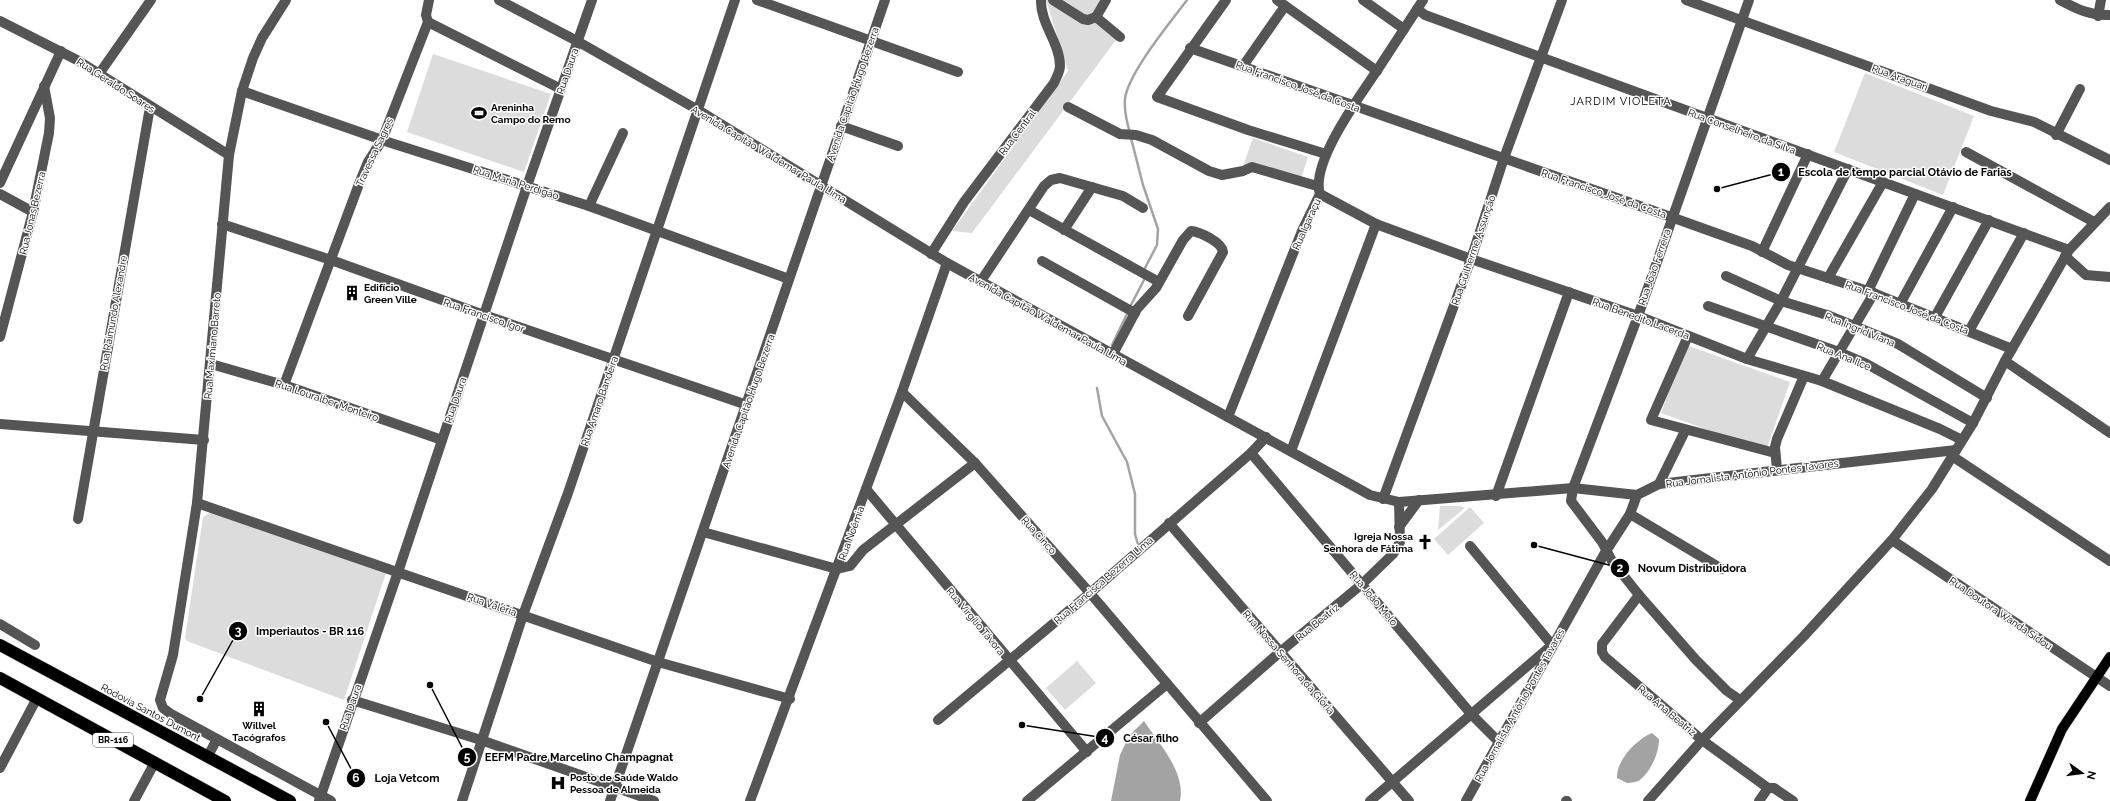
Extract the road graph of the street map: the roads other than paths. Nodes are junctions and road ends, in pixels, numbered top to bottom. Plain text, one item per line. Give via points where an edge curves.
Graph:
1 (151, 0) edge
2 (286, 0) edge
3 (429, 0) edge
4 (498, 0) edge
5 (592, 0) edge
6 (735, 0) edge
7 (757, 0) edge
8 (885, 0) edge
9 (1041, 0) edge
10 (1053, 0) edge
11 (1106, 0) edge
12 (1226, 0) edge
13 (1363, 0) edge
14 (1423, 0) edge
15 (1562, 0) edge
16 (1749, 0) edge
17 (2060, 0) edge
18 (2101, 0) edge
19 (1691, 1) edge
20 (1281, 3) edge
21 (1417, 9) junction
22 (2110, 15) edge
23 (2098, 16) junction
24 (1096, 17) junction
25 (1742, 20) junction
26 (0, 21) edge
27 (428, 22) junction
28 (1404, 29) junction
29 (1120, 37) dead end
30 (871, 40) junction
31 (577, 41) junction
32 (1190, 48) junction
33 (61, 51) junction
34 (1542, 58) junction
35 (1243, 66) junction
36 (1377, 71) junction
37 (958, 72) dead end
38 (99, 74) junction
39 (44, 86) junction
40 (560, 89) junction
41 (2080, 89) dead end
42 (242, 91) junction
43 (1352, 105) junction
44 (150, 107) junction
45 (1068, 107) dead end
46 (698, 110) junction
47 (1706, 118) junction
48 (841, 126) junction
49 (623, 133) dead end
50 (2056, 135) junction
51 (382, 140) junction
52 (898, 146) dead end
53 (1966, 152) dead end
54 (1326, 154) junction
55 (1808, 154) junction
56 (229, 156) junction
57 (1504, 158) junction
58 (2110, 160) edge
59 (1848, 168) junction
60 (1883, 182) junction
61 (0, 183) edge
62 (821, 185) junction
63 (527, 186) junction
64 (1092, 187) junction
65 (1318, 190) junction
66 (0, 194) edge
67 (1915, 194) junction
68 (589, 206) junction
69 (2110, 206) edge
70 (1953, 207) junction
71 (1143, 208) dead end
72 (1029, 210) junction
73 (33, 212) junction
74 (1671, 217) junction
75 (1989, 220) junction
76 (2094, 222) junction
77 (222, 224) junction
78 (1376, 224) junction
79 (1064, 230) junction
80 (658, 231) junction
81 (2024, 233) junction
82 (1762, 252) junction
83 (2067, 253) junction
84 (931, 254) junction
85 (1471, 259) junction
86 (331, 260) junction
87 (1042, 261) dead end
88 (947, 263) junction
89 (1798, 268) junction
90 (1726, 276) dead end
91 (2110, 277) edge
92 (1828, 278) junction
93 (789, 279) junction
94 (981, 281) junction
95 (1159, 282) junction
96 (1569, 292) junction
97 (1871, 292) junction
98 (1782, 301) junction
99 (1900, 304) junction
100 (1708, 306) dead end
101 (1135, 313) junction
102 (484, 315) junction
103 (1188, 316) dead end
104 (1638, 316) junction
105 (1935, 318) junction
106 (1856, 326) junction
107 (1766, 327) junction
108 (1969, 331) junction
109 (1688, 336) junction
110 (0, 337) edge
111 (2012, 349) junction
112 (1839, 352) junction
113 (1113, 354) junction
114 (614, 359) junction
115 (1747, 359) junction
116 (2005, 361) junction
117 (211, 364) junction
118 (1804, 376) junction
119 (1822, 381) junction
120 (284, 385) junction
121 (902, 392) junction
122 (1987, 398) junction
123 (747, 405) junction
124 (1228, 417) junction
125 (1973, 423) junction
126 (0, 424) edge
127 (1685, 431) junction
128 (92, 433) junction
129 (2110, 433) edge
130 (1266, 437) junction
131 (204, 440) junction
132 (442, 440) junction
133 (1962, 440) junction
134 (1291, 451) junction
135 (1250, 453) junction
136 (1775, 453) junction
137 (1954, 453) junction
138 (975, 463) junction
139 (1777, 470) junction
140 (1659, 484) junction
141 (1573, 488) junction
142 (866, 489) junction
143 (1637, 495) junction
144 (1496, 496) junction
145 (1383, 499) junction
146 (1419, 500) junction
147 (1399, 502) junction
148 (197, 503) junction
149 (1630, 514) junction
150 (78, 520) dead end
151 (1169, 523) junction
152 (897, 526) junction
153 (1400, 527) junction
154 (703, 532) junction
155 (1892, 540) junction
156 (1470, 546) dead end
157 (1606, 551) junction
158 (2110, 561) edge
159 (837, 569) junction
160 (1722, 569) dead end
161 (398, 572) junction
162 (1362, 584) junction
163 (1090, 593) junction
164 (1639, 596) junction
165 (523, 615) junction
166 (0, 624) edge
167 (0, 644) edge
168 (35, 645) dead end
169 (1552, 646) junction
170 (1280, 652) junction
171 (2110, 657) edge
172 (1008, 660) junction
173 (658, 662) junction
174 (2097, 677) junction
175 (0, 678) edge
176 (1167, 684) junction
177 (2110, 686) edge
178 (37, 698) junction
179 (790, 698) junction
180 (352, 700) junction
181 (1740, 700) junction
182 (1472, 715) junction
183 (938, 720) dead end
184 (1199, 723) junction
185 (217, 739) junction
186 (481, 740) junction
187 (1702, 740) junction
188 (1499, 742) junction
189 (1087, 752) junction
190 (208, 756) junction
191 (154, 762) junction
192 (0, 768) edge
193 (1392, 781) junction
194 (615, 787) junction
195 (1768, 788) junction
196 (320, 798) edge
197 (134, 801) edge
198 (225, 801) edge
199 (290, 801) edge
200 (330, 801) edge
201 (462, 801) edge
202 (610, 801) edge
203 (654, 801) edge
204 (750, 801) edge
205 (1028, 801) edge
206 (1267, 801) edge
207 (1370, 801) edge
208 (1409, 801) edge
209 (1466, 801) edge
210 (1648, 801) edge
211 (1759, 801) edge
212 (1793, 801) edge
213 (2030, 801) edge

1 - 38 street
2 - 42 street, Rua Maximiano Barreto via 262,38
3 - 27 street, Travessa Sagres via 426,15
4 - 31 street, Avenida Capitão Waldemar Paula Lima
5 - 31 street, Rua Daura
6 - 46 street, Rua Amaro Bandeira
7 - 30 street
8 - 30 street, Avenida Capitão Hugo Bezerra
9 - 84 street, Rua Central via 1047,27 1059,59 1056,78 964,202
10 - 24 street via 1083,19
11 - 24 street
12 - 32 street
13 - 28 street
14 - 21 street, Rua Igaraçu
15 - 34 street, Rua Guilherme Assunção
16 - 25 street, Rua João Ferreira
17 - 23 street via 2078,10
18 - 23 street
19 - 25 street, Rua Araguari
20 - 35 street
20 - 36 street
21 - 28 street, Rua Igaraçu
21 - 34 street, Rua Conselheiro da Silva via 1425,15
22 - 23 street
24 - 29 street
25 - 47 street, Rua João Ferreira
25 - 50 street, Rua Araguari via 1992,111 2034,122
26 - 33 street, Rua Geraldo Soares
27 - 40 street
27 - 51 street, Travessa Sagres
28 - 36 street, Rua Igaraçu
30 - 37 street
30 - 48 street, Avenida Capitão Hugo Bezerra
31 - 40 street, Rua Daura
31 - 46 street, Avenida Capitão Waldemar Paula Lima
32 - 35 street, Rua Francisco José da Costa
32 - 54 street via 1157,97 1248,130
33 - 38 street, Rua Geraldo Soares
33 - 39 street
34 - 47 street, Rua Conselheiro da Silva
34 - 57 street, Rua Guilherme Assunção
35 - 43 street, Rua Francisco José da Costa
36 - 43 street, Rua Igaraçu
38 - 44 street, Rua Geraldo Soares
39 - 61 street
39 - 73 street, Rua Jonas Bezerra via 50,118 49,133
40 - 63 street, Rua Daura
41 - 50 street
42 - 51 street, Rua Maria Perdigão
42 - 56 street, Rua Maximiano Barreto
43 - 54 street, Rua Igaraçu
43 - 57 street, Rua Francisco José da Costa
44 - 56 street, Rua Geraldo Soares
44 - 128 street, Rua Raimundo Alexandre
45 - 65 street, Rua Benedito Lacerda via 1120,134 1152,140 1209,171 1222,175 1252,167
46 - 62 street, Avenida Capitão Waldemar Paula Lima
46 - 80 street, Rua Amaro Bandeira
47 - 55 street, Rua Conselheiro da Silva
47 - 74 street, Rua João Ferreira
48 - 52 street
48 - 62 street, Avenida Capitão Hugo Bezerra
49 - 68 street
50 - 58 street, Rua Araguari
51 - 63 street, Rua Maria Perdigão
51 - 86 street, Travessa Sagres via 368,162
53 - 76 street
54 - 65 street, Rua Igaraçu
55 - 59 street, Rua Conselheiro da Silva
55 - 82 street
56 - 77 street, Rua Maximiano Barreto
57 - 74 street, Rua Francisco José da Costa
57 - 85 street, Rua Guilherme Assunção
59 - 60 street, Rua Conselheiro da Silva
59 - 89 street
60 - 67 street, Rua Conselheiro da Silva
60 - 92 street
62 - 84 street, Avenida Capitão Waldemar Paula Lima
62 - 93 street, Avenida Capitão Hugo Bezerra
63 - 68 street, Rua Maria Perdigão
63 - 102 street, Rua Daura
64 - 71 street via 1123,196
64 - 72 street via 1054,178 1044,186
64 - 79 street
65 - 78 street, Rua Benedito Lacerda
65 - 124 street, Rua Igaraçu
66 - 73 street
67 - 70 street, Rua Conselheiro da Silva
67 - 97 street
68 - 80 street, Rua Maria Perdigão
69 - 76 street
70 - 75 street, Rua Conselheiro da Silva
70 - 99 street
72 - 79 street
72 - 94 street
73 - 110 street, Rua Jonas Bezerra
74 - 82 street, Rua Francisco José da Costa via 1752,246
74 - 104 street, Rua João Ferreira
75 - 81 street, Rua Conselheiro da Silva
75 - 105 street
76 - 83 street
77 - 86 street, Rua Francisco Igor
77 - 117 street, Rua Maximiano Barreto
78 - 85 street, Rua Benedito Lacerda
78 - 134 street
79 - 95 street
80 - 93 street, Rua Maria Perdigão
80 - 114 street, Rua Amaro Bandeira
81 - 83 street, Rua Conselheiro da Silva
81 - 108 street
82 - 89 street, Rua Francisco José da Costa
83 - 91 street via 2086,275
83 - 111 street
84 - 88 street, Avenida Capitão Waldemar Paula Lima
85 - 96 street, Rua Benedito Lacerda
85 - 145 street, Rua Guilherme Assunção
86 - 102 street, Rua Francisco Igor
86 - 120 street, Travessa Sagres
87 - 101 street
88 - 94 street, Avenida Capitão Waldemar Paula Lima
88 - 121 street, Rua Noêmia
89 - 92 street, Rua Francisco José da Costa
89 - 98 street
90 - 98 street, Rua Ingrid Viana
92 - 97 street, Rua Francisco José da Costa
93 - 123 street, Avenida Capitão Hugo Bezerra
94 - 113 street, Avenida Capitão Waldemar Paula Lima
95 - 101 street
95 - 103 street via 1191,231 1209,238 1222,248 1222,256
96 - 104 street, Rua Benedito Lacerda
96 - 144 street
97 - 99 street, Rua Francisco José da Costa
97 - 106 street
98 - 106 street, Rua Ingrid Viana
98 - 107 street
99 - 105 street, Rua Francisco José da Costa
100 - 107 street, Rua Ana Ilce
101 - 113 street
102 - 114 street, Rua Francisco Igor
102 - 132 street, Rua Daura
104 - 109 street, Rua Benedito Lacerda
104 - 141 street, Rua João Ferreira
105 - 108 street, Rua Francisco José da Costa
106 - 112 street
106 - 122 street, Rua Ingrid Viana via 1898,344
107 - 112 street, Rua Ana Ilce
107 - 115 street
108 - 111 street, Rua Francisco José da Costa
109 - 115 street, Rua Benedito Lacerda
109 - 127 street via 1651,420
111 - 116 street
112 - 119 street
112 - 125 street, Rua Ana Ilce via 1888,374
113 - 124 street, Avenida Capitão Waldemar Paula Lima
114 - 123 street, Rua Francisco Igor
114 - 165 street, Rua Amaro Bandeira
115 - 118 street, Rua Benedito Lacerda
116 - 122 street
116 - 129 street
117 - 120 street, Rua Louralber Monteiro
117 - 131 street, Rua Maximiano Barreto
118 - 119 street, Rua Benedito Lacerda
118 - 136 street via 1777,439
119 - 133 street, Rua Benedito Lacerda via 1940,428
120 - 132 street, Rua Louralber Monteiro
121 - 138 street, Rua Cinco
121 - 142 street, Rua Noêmia
122 - 125 street
123 - 154 street, Avenida Capitão Hugo Bezerra
124 - 130 street, Avenida Capitão Waldemar Paula Lima
125 - 133 street
126 - 128 street
127 - 136 street
127 - 140 street
128 - 131 street
128 - 150 street, Rua Raimundo Alexandre
130 - 134 street, Avenida Capitão Waldemar Paula Lima
130 - 135 street, Rua Francisca Bezerra Lima
131 - 148 street, Rua Maximiano Barreto
132 - 161 street, Rua Daura
133 - 137 street
134 - 145 street, Avenida Capitão Waldemar Paula Lima via 1370,495
135 - 151 street, Rua Francisca Bezerra Lima
135 - 162 street, Rua João Melo
136 - 139 street
137 - 139 street, Rua Jornalista Antônio Pontes Tavares
137 - 155 street via 1932,489
137 - 158 street
138 - 152 street
138 - 163 street, Rua Cinco
139 - 140 street, Rua Jornalista Antônio Pontes Tavares
140 - 143 street, Rua Jornalista Antônio Pontes Tavares
141 - 143 street, Avenida Capitão Waldemar Paula Lima
141 - 144 street, Avenida Capitão Waldemar Paula Lima
141 - 157 street via 1571,501
142 - 152 street, Rua Virgílio Távora
142 - 159 street, Rua Noêmia
143 - 149 street, Rua Jornalista Antônio Pontes Tavares
144 - 146 street, Avenida Capitão Waldemar Paula Lima
145 - 147 street, Avenida Capitão Waldemar Paula Lima
146 - 147 street, Avenida Capitão Waldemar Paula Lima
146 - 153 street, Rua Beatriz
147 - 153 street, Rua Beatriz
148 - 161 street, Rua Valéria
148 - 185 street, Rua Maximiano Barreto via 173,655 160,700 163,708 170,714
149 - 157 street, Rua Jornalista Antônio Pontes Tavares
149 - 160 street
151 - 163 street, Rua Francisca Bezerra Lima
151 - 170 street, Rua Nossa Senhora da Glória
152 - 159 street via 863,550 850,566
152 - 172 street, Rua Virgílio Távora
153 - 162 street, Rua Beatriz via 1398,546
154 - 159 street
154 - 173 street, Avenida Capitão Hugo Bezerra
155 - 174 street, Rua Doutora Wanda Sidou
155 - 181 street via 1796,644
156 - 169 street
157 - 164 street
157 - 169 street, Rua Jornalista Antônio Pontes Tavares
159 - 179 street, Rua Noêmia
161 - 165 street, Rua Valéria
161 - 180 street, Rua Daura
162 - 170 street, Rua Beatriz
162 - 182 street, Rua João Melo
163 - 172 street, Rua Francisca Bezerra Lima
163 - 176 street, Rua Cinco
164 - 181 street via 1696,660 1727,691
164 - 187 street, Rua Ana Beatriz via 1602,644 1602,652
165 - 173 street, Rua Valéria
165 - 186 street, Rua Amaro Bandeira
166 - 168 street
167 - 190 highway, Rodovia Santos Dumont / BR-116
169 - 182 street
169 - 188 street, Rua Jornalista Antônio Pontes Tavares
170 - 184 street, Rua Beatriz
170 - 193 street, Rua Nossa Senhora da Glória
171 - 174 main road
172 - 183 street, Rua Francisca Bezerra Lima
172 - 189 street, Rua Virgílio Távora
173 - 179 street, Rua Valéria
173 - 194 street, Avenida Capitão Hugo Bezerra
174 - 177 street, Rua Doutora Wanda Sidou
174 - 213 main road via 2062,730
175 - 178 highway, BR-116
176 - 184 street, Rua Cinco
176 - 189 street
178 - 191 highway, BR-116
178 - 192 street
179 - 204 street, Rua Noêmia
180 - 186 street
180 - 196 street, Rua Daura
181 - 187 street
182 - 188 street, Rua João Melo
182 - 193 street
184 - 206 street, Rua Cinco
185 - 190 street
185 - 196 street
186 - 194 street
186 - 201 street, Rua Amaro Bandeira
187 - 195 street, Rua Ana Beatriz
187 - 210 street
188 - 209 street, Rua Jornalista Antônio Pontes Tavares
189 - 205 street
190 - 199 highway, Rodovia Santos Dumont / BR-116
191 - 197 street
191 - 198 highway, BR-116
193 - 207 street
193 - 208 street, Rua Nossa Senhora da Glória
194 - 202 street, Avenida Capitão Hugo Bezerra
194 - 203 street
195 - 211 street
195 - 212 street, Rua Ana Beatriz via 1774,788
196 - 200 street

